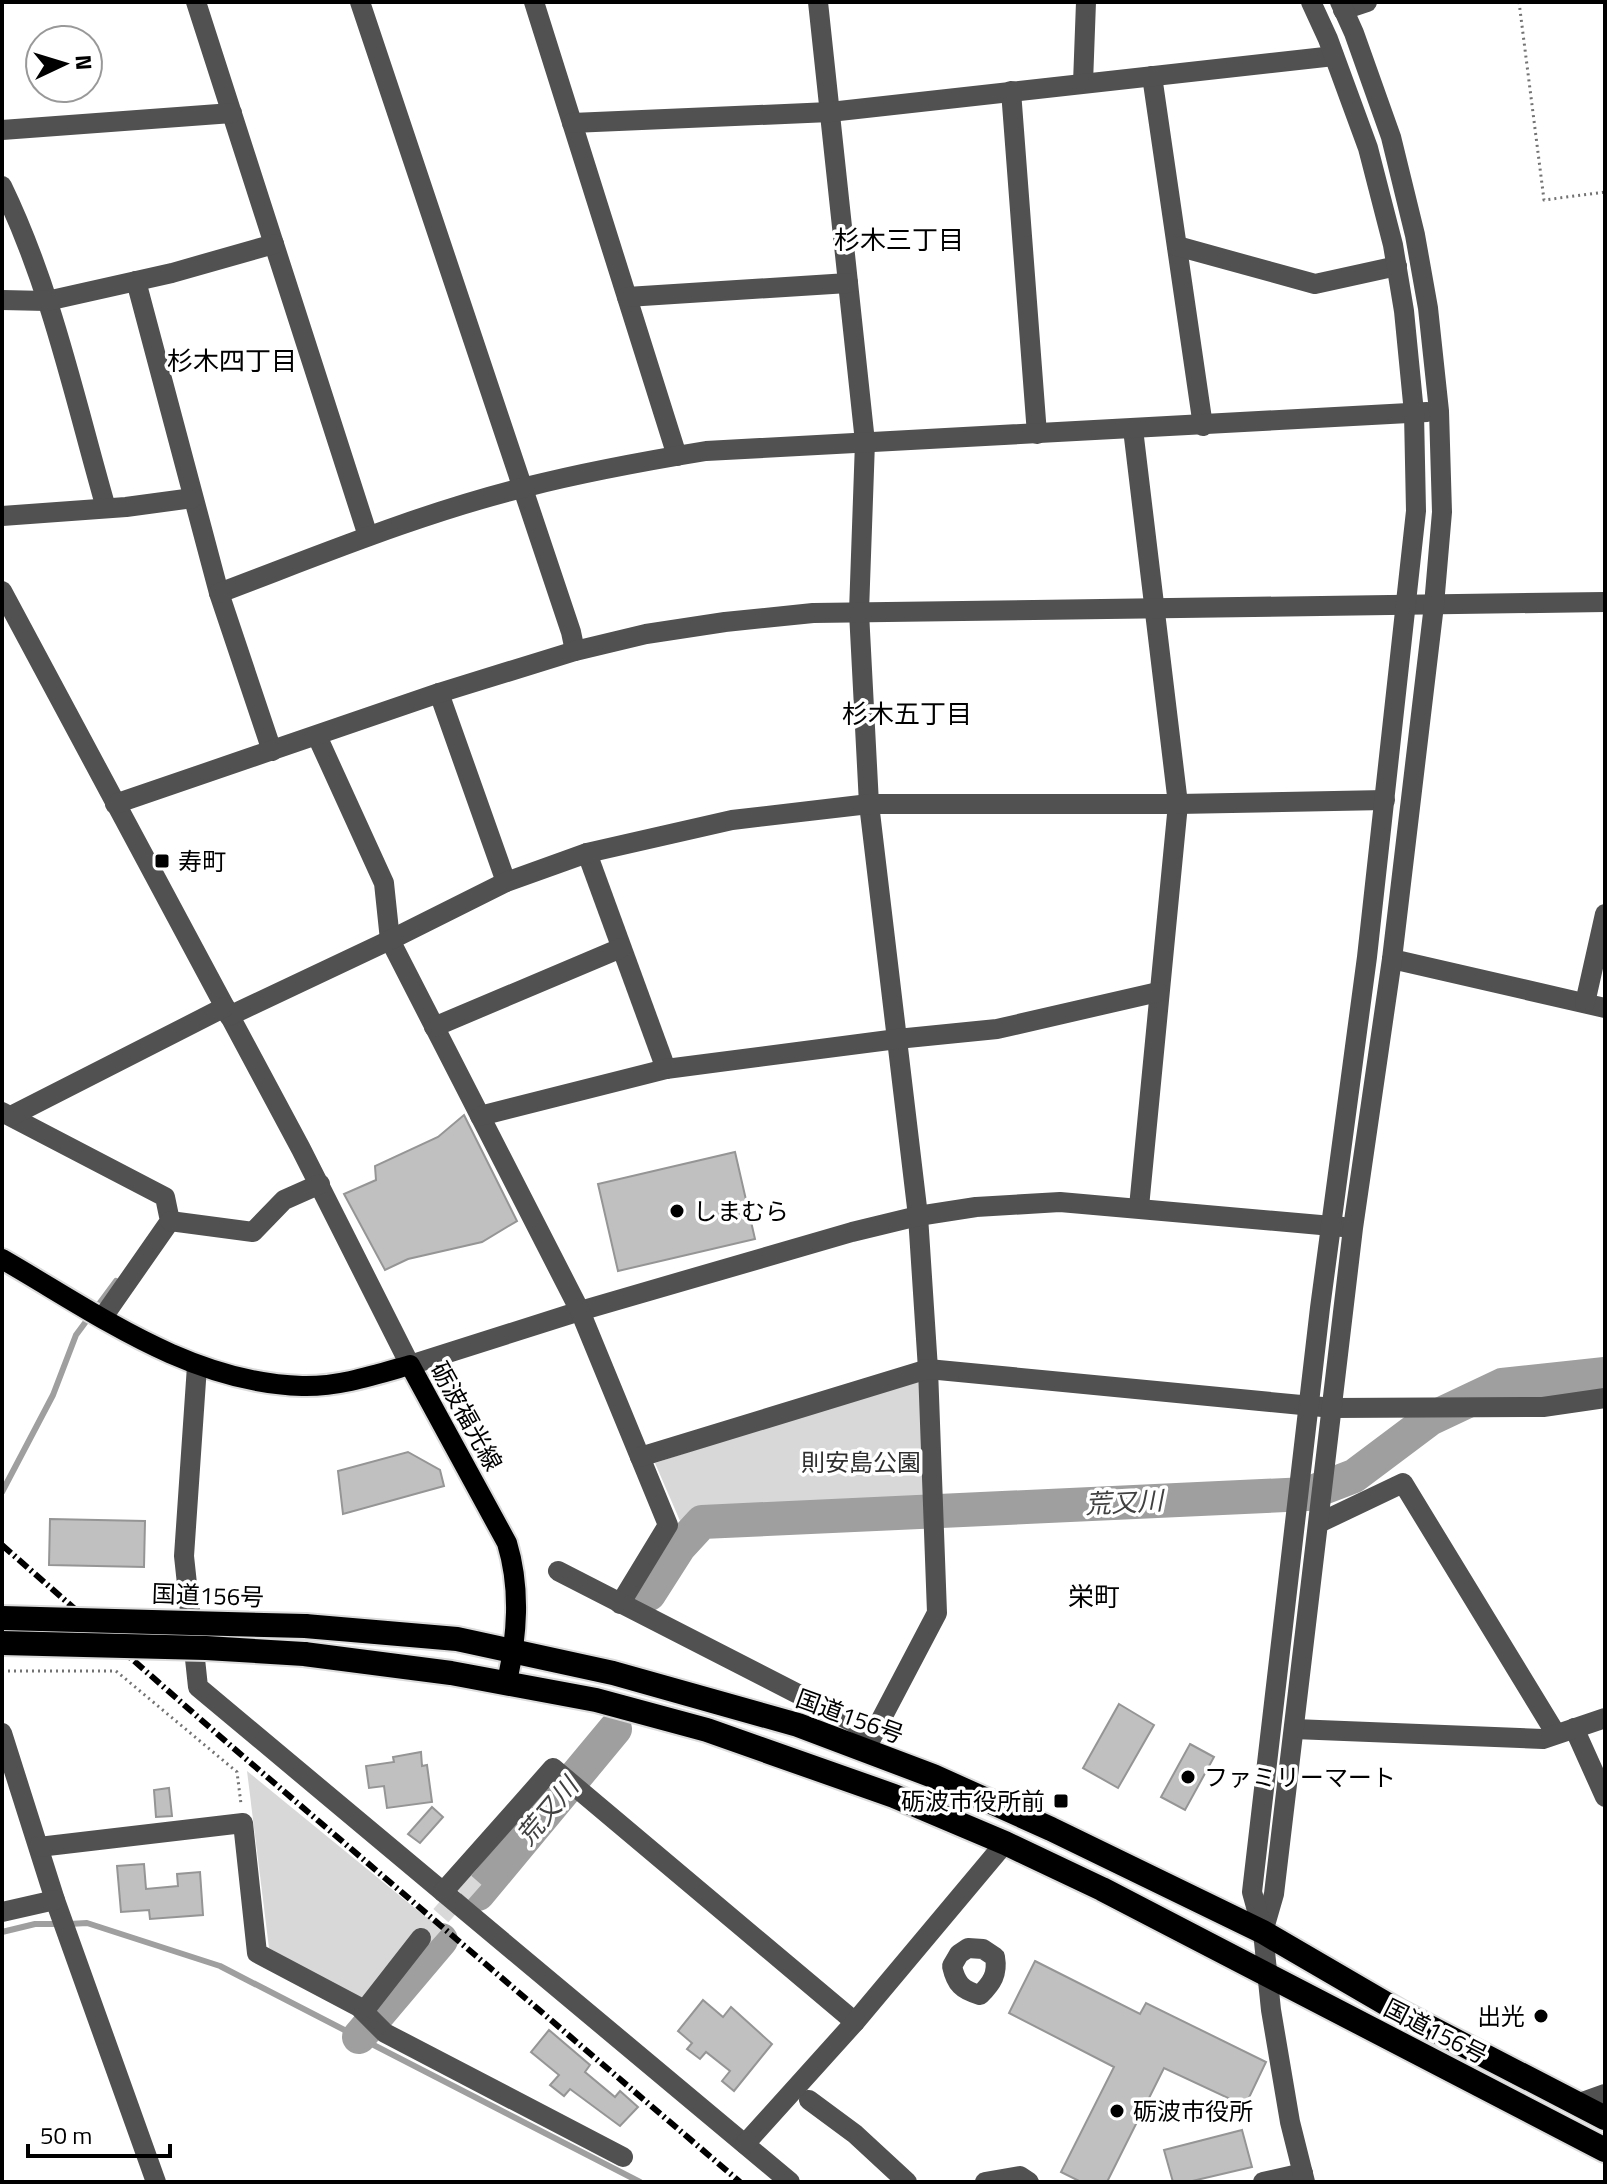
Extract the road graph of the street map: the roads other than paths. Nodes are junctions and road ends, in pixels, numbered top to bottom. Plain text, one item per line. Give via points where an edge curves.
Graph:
1 (196, 2) edge
2 (360, 2) edge
3 (534, 2) edge
4 (818, 2) edge
5 (1086, 2) edge
6 (1311, 2) edge
7 (1367, 2) edge
8 (1342, 6) edge
9 (1334, 56) junction
10 (1152, 76) junction
11 (1083, 83) junction
12 (1011, 91) junction
13 (830, 112) junction
14 (232, 113) junction
15 (572, 123) junction
16 (2, 130) edge
17 (2, 186) edge
18 (274, 244) junction
19 (1177, 246) junction
20 (1397, 266) junction
21 (136, 281) junction
22 (848, 283) junction
23 (627, 297) junction
24 (2, 300) edge
25 (47, 301) junction
26 (1439, 411) junction
27 (1414, 413) junction
28 (1203, 426) junction
29 (1133, 429) junction
30 (1037, 434) junction
31 (865, 442) junction
32 (677, 456) junction
33 (523, 487) junction
34 (193, 498) junction
35 (106, 508) junction
36 (2, 516) edge
37 (368, 536) junction
38 (2, 591) edge
39 (219, 593) junction
40 (1605, 602) edge
41 (1408, 605) junction
42 (1434, 605) junction
43 (1156, 607) junction
44 (859, 612) junction
45 (575, 651) junction
46 (439, 693) junction
47 (317, 736) junction
48 (272, 751) junction
49 (1385, 800) junction
50 (115, 804) junction
51 (869, 804) junction
52 (1178, 804) junction
53 (587, 853) junction
54 (506, 882) junction
55 (1605, 914) edge
56 (390, 940) junction
57 (621, 948) junction
58 (1392, 959) junction
59 (1158, 992) junction
60 (1595, 1006) edge
61 (227, 1012) junction
62 (434, 1027) junction
63 (897, 1039) junction
64 (666, 1069) junction
65 (7, 1114) edge
66 (480, 1116) junction
67 (320, 1184) junction
68 (1139, 1207) junction
69 (918, 1216) junction
70 (170, 1221) junction
71 (1331, 1226) junction
72 (1353, 1228) junction
73 (2, 1259) edge
74 (580, 1311) junction
75 (103, 1317) junction
76 (410, 1365) junction
77 (197, 1366) junction
78 (928, 1369) junction
79 (1605, 1398) edge
80 (1309, 1407) junction
81 (1333, 1408) junction
82 (640, 1457) junction
83 (1319, 1523) junction
84 (558, 1571) dead end
85 (620, 1604) junction
86 (2, 1618) edge
87 (2, 1643) edge
88 (514, 1651) junction
89 (507, 1682) junction
90 (1605, 1718) edge
91 (1294, 1729) junction
92 (1565, 1731) junction
93 (2, 1733) edge
94 (870, 1742) junction
95 (564, 1777) junction
96 (1605, 1797) edge
97 (1005, 1843) junction
98 (39, 1847) junction
99 (474, 1878) tunnel mouth
100 (443, 1892) junction
101 (55, 1900) junction
102 (2, 1912) edge
103 (933, 1929) junction
104 (1263, 1932) junction
105 (421, 1938) tunnel mouth
106 (959, 1954) dead end
107 (1268, 1976) junction
108 (364, 2011) junction
109 (855, 2022) junction
110 (1605, 2094) edge
111 (809, 2100) dead end
112 (1577, 2104) junction
113 (1605, 2118) edge
114 (745, 2144) junction
115 (1605, 2150) edge
116 (623, 2157) dead end
117 (1304, 2178) edge
118 (156, 2182) edge
119 (790, 2182) edge
120 (907, 2182) edge
121 (985, 2182) edge
122 (1029, 2182) edge
123 (1263, 2182) edge

1 - 14 street
2 - 33 street
3 - 15 street
4 - 13 street
5 - 11 street
6 - 9 street
7 - 8 street
8 - 26 street via 1391,137 1415,235
9 - 10 street
9 - 20 street via 1368,148
10 - 11 street
10 - 19 street
11 - 12 street
12 - 13 street
12 - 30 street
13 - 15 street
13 - 22 street
14 - 16 street
14 - 18 street
15 - 23 street
17 - 25 street
18 - 21 street
18 - 37 street
19 - 20 street via 1315,284
19 - 28 street
20 - 27 street
21 - 25 street
21 - 34 street
22 - 23 street
22 - 31 street
23 - 32 street
24 - 25 street
25 - 35 street
26 - 27 street
26 - 42 street via 1442,512
27 - 28 street
27 - 41 street via 1416,511
28 - 29 street
29 - 30 street
29 - 43 street
30 - 31 street
31 - 32 street
31 - 44 street
32 - 33 street
33 - 37 street
33 - 45 street
34 - 35 street
34 - 39 street
35 - 36 street
37 - 39 street
38 - 50 street
39 - 48 street
40 - 42 street
41 - 42 street
41 - 43 street
41 - 49 street
42 - 58 street
43 - 44 street
43 - 52 street
44 - 45 street via 725,622
44 - 51 street
45 - 46 street
46 - 47 street
46 - 54 street
47 - 48 street
47 - 56 street via 384,883
48 - 50 street
49 - 52 street
49 - 71 street
50 - 61 street
51 - 52 street
51 - 53 street via 732,820
51 - 63 street
52 - 59 street
53 - 54 street
53 - 57 street
54 - 56 street
55 - 60 street
56 - 61 street
56 - 62 street
57 - 62 street
57 - 64 street
58 - 60 street
58 - 72 street
59 - 63 street via 997,1029
59 - 68 street
61 - 65 street
61 - 67 street
62 - 66 street
63 - 64 street
63 - 69 street
64 - 66 street
65 - 70 street via 165,1197
66 - 74 street
67 - 70 street via 284,1200 253,1232
67 - 76 street
68 - 69 street via 1060,1202
68 - 71 street
69 - 74 street
69 - 78 street
70 - 75 street
71 - 72 street
71 - 80 street
72 - 81 street
73 - 75 main road, 砺波福光線
74 - 76 street
74 - 82 street
75 - 77 main road, 砺波福光線
76 - 77 main road, 砺波福光線 via 358,1380 305,1386 248,1381
76 - 88 main road, 砺波福光線 via 507,1543 515,1570
77 - 100 street via 184,1556 198,1687
78 - 80 street
78 - 82 street
78 - 94 street via 937,1613
79 - 81 street via 1543,1407
80 - 81 street
80 - 104 street via 1252,1892
81 - 83 street
82 - 85 street via 668,1525
83 - 91 street
83 - 92 street via 1403,1483
84 - 85 street
85 - 94 street
86 - 88 highway, 国道156号, bridge via 305,1626 457,1639
87 - 89 highway, 国道156号, bridge via 304,1654
88 - 89 main road, 砺波福光線
88 - 94 highway, 国道156号
89 - 97 highway, 国道156号 via 707,1730 894,1796
90 - 92 street
91 - 92 street via 1543,1739
91 - 104 street via 1274,1894
92 - 96 street
93 - 98 street
94 - 104 highway, 国道156号
95 - 99 street
95 - 100 street via 553,1768
95 - 109 street
97 - 103 street
97 - 107 highway, 国道156号
98 - 101 street
98 - 108 street via 243,1823 257,1953
100 - 114 street
101 - 102 street
101 - 118 street
103 - 106 street
103 - 109 street
104 - 107 street
104 - 112 highway, 国道156号 via 1402,2013
105 - 108 street
107 - 115 highway, 国道156号
107 - 117 street
108 - 116 street via 385,2033
109 - 114 street
110 - 112 street
111 - 120 street
112 - 113 highway, 国道156号
114 - 119 street
117 - 123 street
121 - 122 street via 1020,2176

